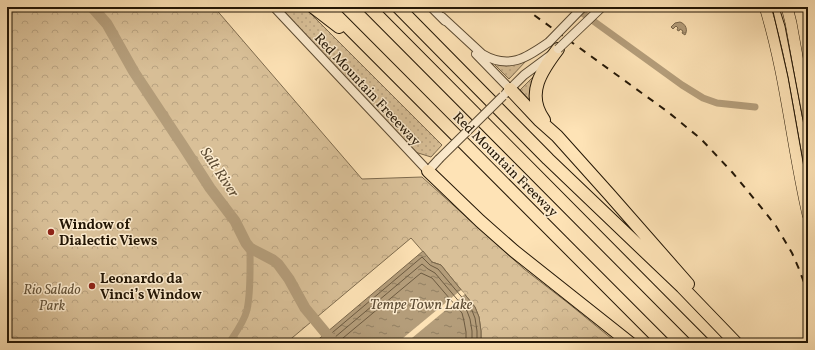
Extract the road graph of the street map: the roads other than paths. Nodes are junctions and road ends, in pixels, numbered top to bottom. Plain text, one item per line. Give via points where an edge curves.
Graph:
1 (274, 7) edge
2 (313, 7) edge
3 (328, 7) edge
4 (369, 7) edge
5 (398, 7) edge
6 (431, 7) edge
7 (583, 7) edge
8 (602, 7) edge
9 (765, 7) edge
10 (787, 7) edge
11 (442, 17) junction
12 (553, 46) junction
13 (371, 50) junction
14 (506, 93) junction
15 (808, 117) edge
16 (557, 136) junction
17 (428, 171) junction
18 (808, 215) edge
19 (630, 343) edge
20 (663, 343) edge
21 (704, 343) edge
22 (737, 343) edge

1 - 17 street, Red Mountain Freeeway
2 - 13 highway
3 - 13 highway, Red Mountain Freeway
4 - 21 highway, Red Mountain Freeway
5 - 22 highway via 538,149
6 - 11 street
7 - 12 street, bridge
8 - 12 street, bridge
9 - 18 main road via 773,34
10 - 15 main road
11 - 12 street via 482,54 497,60 513,61
11 - 14 street
12 - 14 street
12 - 16 highway via 537,84 536,96 542,118
13 - 20 highway, Red Mountain Freeway
14 - 16 highway
14 - 17 street, bridge
16 - 22 highway via 647,236
17 - 19 highway via 514,251

